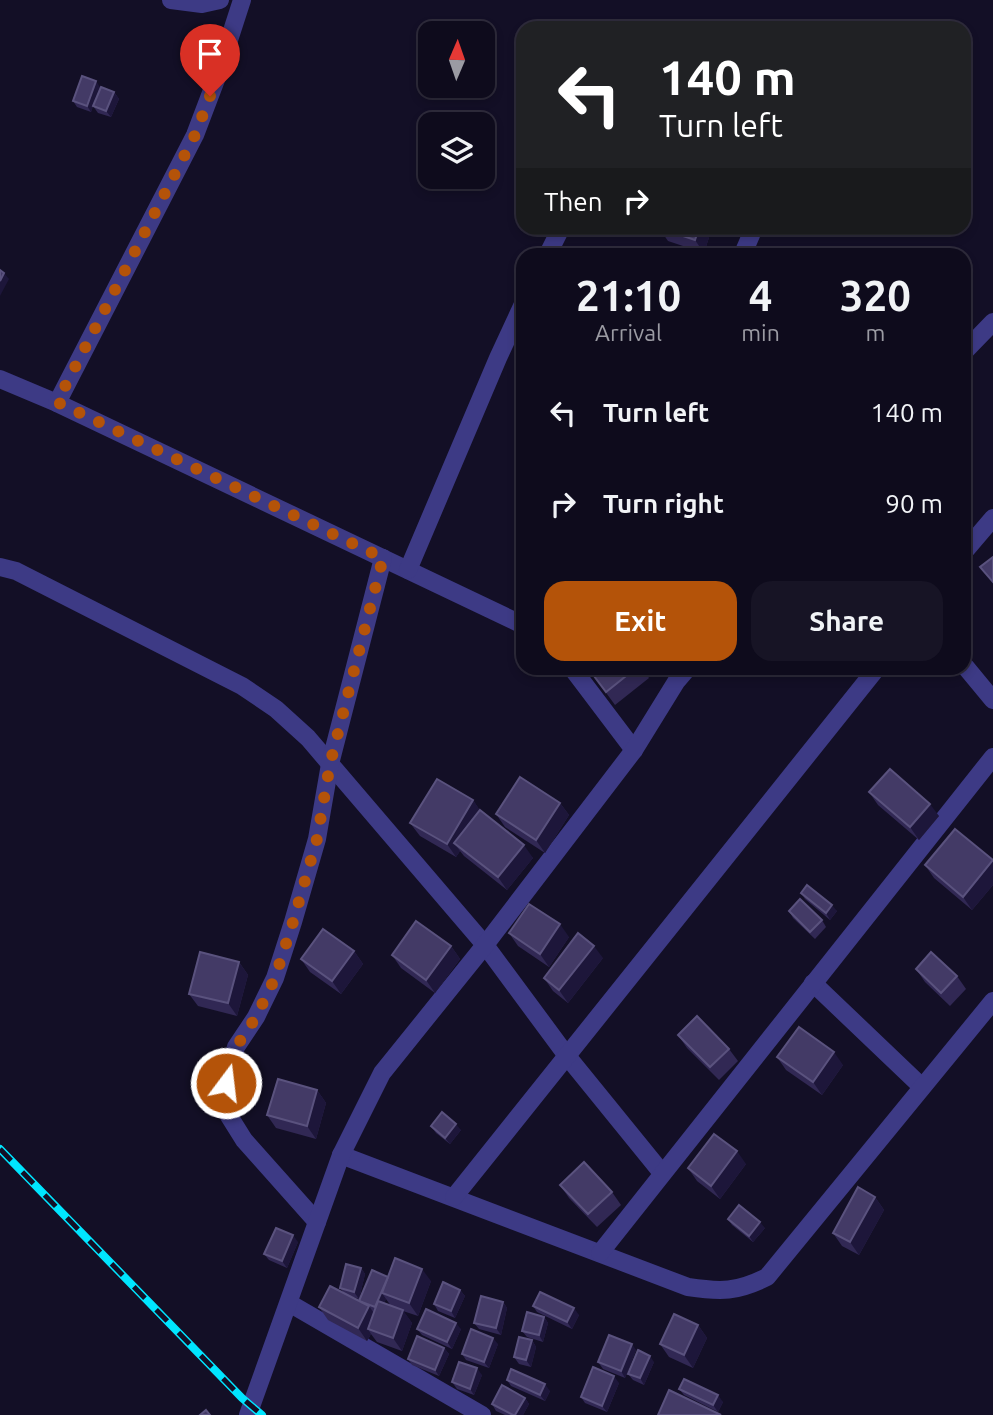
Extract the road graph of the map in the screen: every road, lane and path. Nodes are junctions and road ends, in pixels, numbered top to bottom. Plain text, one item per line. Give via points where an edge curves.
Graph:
1 (171, 0) edge
2 (220, 0) edge
3 (242, 0) edge
4 (516, 319) edge
5 (993, 322) edge
6 (971, 345) edge
7 (0, 379) edge
8 (57, 402) junction
9 (993, 518) edge
10 (971, 544) edge
11 (383, 558) junction
12 (0, 567) edge
13 (408, 570) junction
14 (516, 622) edge
15 (971, 673) edge
16 (577, 675) edge
17 (682, 675) edge
18 (871, 675) edge
19 (993, 700) edge
20 (634, 750) junction
21 (993, 757) edge
22 (330, 764) junction
23 (485, 945) junction
24 (813, 983) junction
25 (993, 1001) edge
26 (567, 1056) junction
27 (922, 1087) junction
28 (341, 1155) junction
29 (662, 1173) junction
30 (454, 1197) junction
31 (317, 1222) junction
32 (600, 1253) junction
33 (289, 1303) junction
34 (248, 1415) edge
35 (482, 1415) edge

1 - 2 street via 202,4
3 - 8 street via 195,135
4 - 13 street
5 - 6 street
7 - 8 street
8 - 11 street
9 - 10 street
11 - 13 street
11 - 22 street
12 - 22 street via 242,686 276,709
13 - 14 street
15 - 19 street
16 - 20 street
17 - 20 street
18 - 26 street
20 - 23 street
21 - 24 street
22 - 23 street
22 - 31 street via 317,839 275,978 236,1047 226,1083 229,1116 244,1140
23 - 26 street
23 - 28 street via 382,1073
24 - 27 street
24 - 29 street
25 - 27 street
26 - 29 street
26 - 30 street
27 - 32 street via 767,1277 745,1288 708,1290 688,1287
28 - 30 street
28 - 31 street
29 - 32 street
30 - 32 street
31 - 33 street
33 - 34 street
33 - 35 street

